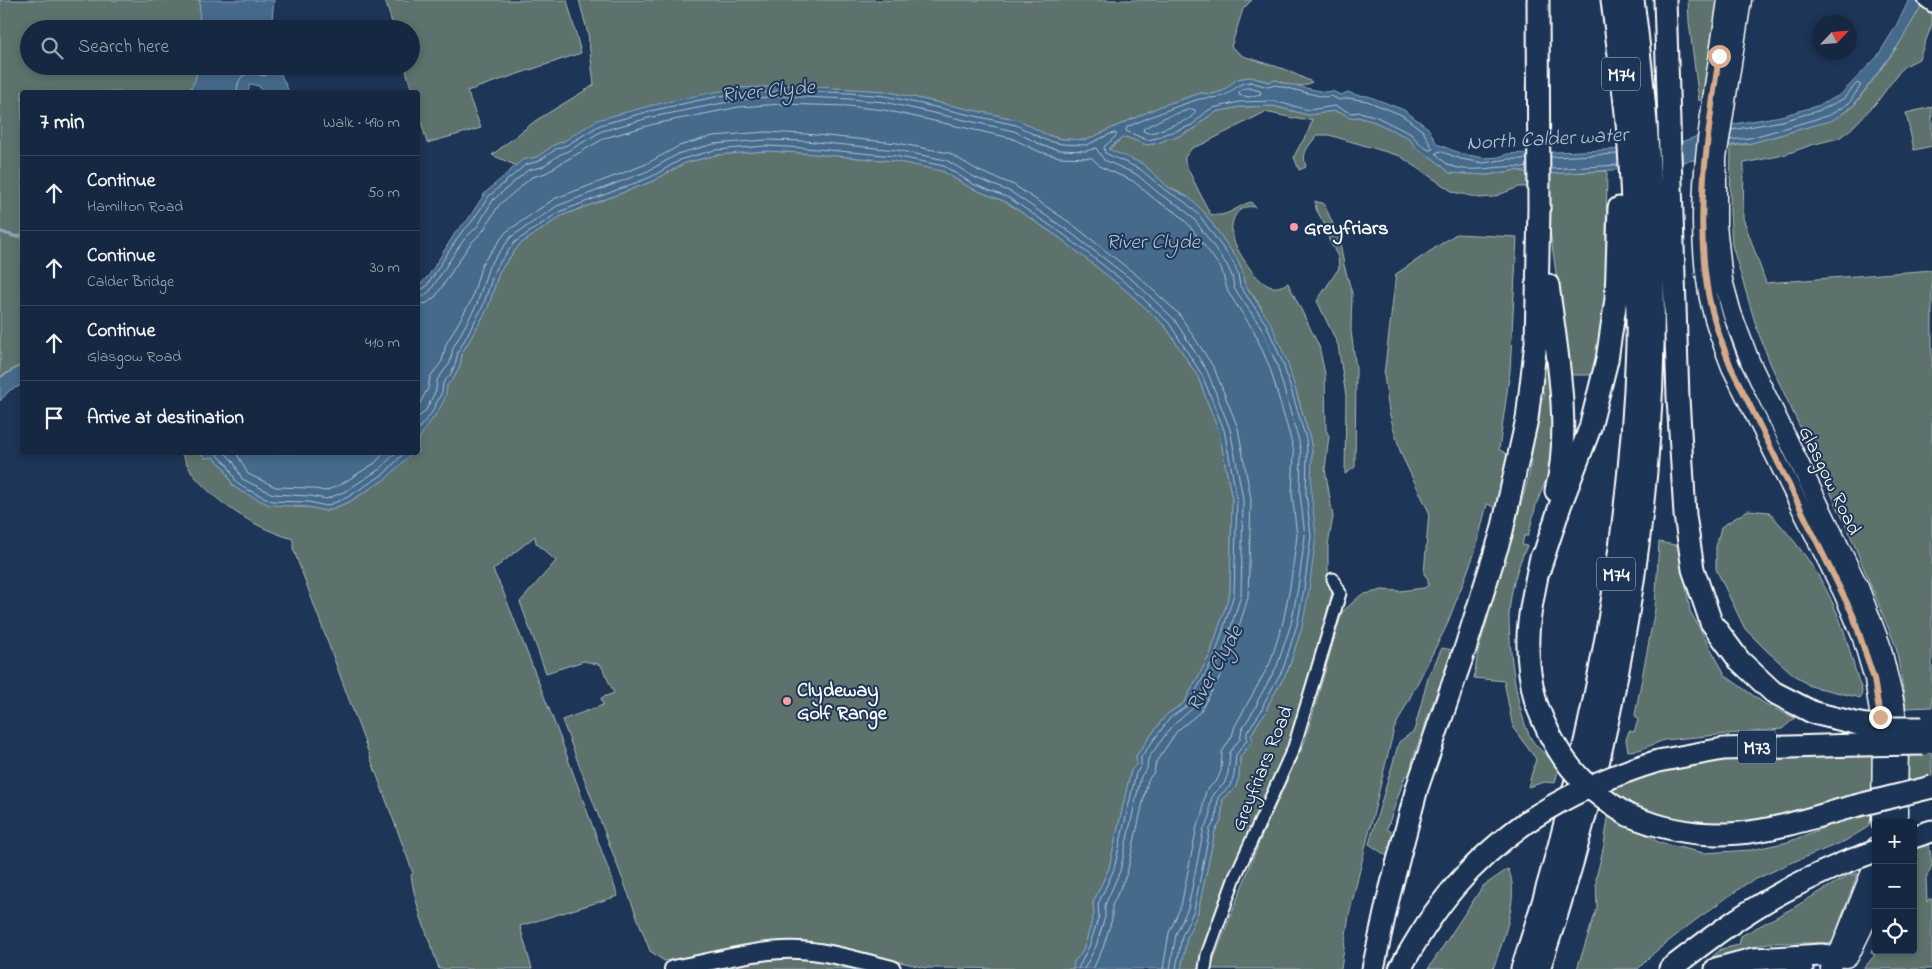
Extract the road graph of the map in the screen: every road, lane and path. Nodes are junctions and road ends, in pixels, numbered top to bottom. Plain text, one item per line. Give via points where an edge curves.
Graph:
1 (1538, 0) edge
2 (1611, 0) edge
3 (1633, 0) edge
4 (1654, 0) edge
5 (1664, 0) edge
6 (1726, 0) edge
7 (1742, 0) edge
8 (1924, 0) edge
9 (1932, 6) edge
10 (1667, 77) junction
11 (1716, 122) junction
12 (1632, 148) junction
13 (1711, 161) junction
14 (1625, 170) junction
15 (1661, 178) junction
16 (1538, 208) junction
17 (1538, 570) junction
18 (1333, 580) dead end
19 (1858, 735) junction
20 (1927, 736) edge
21 (1932, 787) edge
22 (1881, 819) edge
23 (1897, 819) edge
24 (1872, 852) edge
25 (1872, 864) edge
26 (1872, 909) edge
27 (1875, 909) edge
28 (1796, 963) edge
29 (1838, 965) edge
30 (673, 969) edge
31 (892, 969) edge
32 (1205, 969) edge
33 (1373, 969) edge
34 (1400, 969) edge
35 (1522, 969) edge
36 (1539, 969) edge
37 (1672, 969) edge
38 (1716, 969) edge

1 - 16 highway, M74
2 - 12 highway, M74
3 - 12 highway, M74
4 - 10 highway
5 - 10 highway
6 - 11 main road
7 - 11 main road
8 - 9 street
10 - 15 highway via 1670,135
11 - 13 main road
12 - 14 highway, M74
12 - 15 highway, M74
13 - 22 main road, Glasgow Road via 1703,223 1704,267 1717,329 1731,367 1843,593 1861,636 1874,679 1882,732
13 - 23 main road, Glasgow Road via 1723,280 1732,313 1750,361 1860,587 1882,645 1895,704 1899,741
14 - 17 highway, M74 via 1616,299 1608,360 1590,428
14 - 35 highway, M74 via 1637,342 1619,554 1584,746 1558,850
15 - 19 highway via 1685,515 1694,569 1711,622 1739,660 1774,692
15 - 36 highway, M74 via 1648,440 1626,622 1608,718 1570,871
16 - 17 highway, M74 via 1559,374 1562,440 1558,485
16 - 33 highway, M74 via 1536,342 1527,419 1502,531 1417,788
17 - 21 highway, M74, bridge via 1530,604 1527,645 1536,703 1550,737 1574,772 1594,793 1628,815 1696,834 1759,831
18 - 32 street, Greyfriars Road via 1340,593 1294,747 1235,877
19 - 20 highway, M73, bridge
19 - 34 highway, M73, bridge via 1723,749 1658,761 1575,793 1528,821 1478,861 1445,897
24 - 37 highway, bridge via 1778,894 1720,930
25 - 29 main road
26 - 29 main road via 1850,956
27 - 29 main road via 1867,932
28 - 29 highway via 1821,955
28 - 38 highway via 1753,959
30 - 31 main road via 796,950

